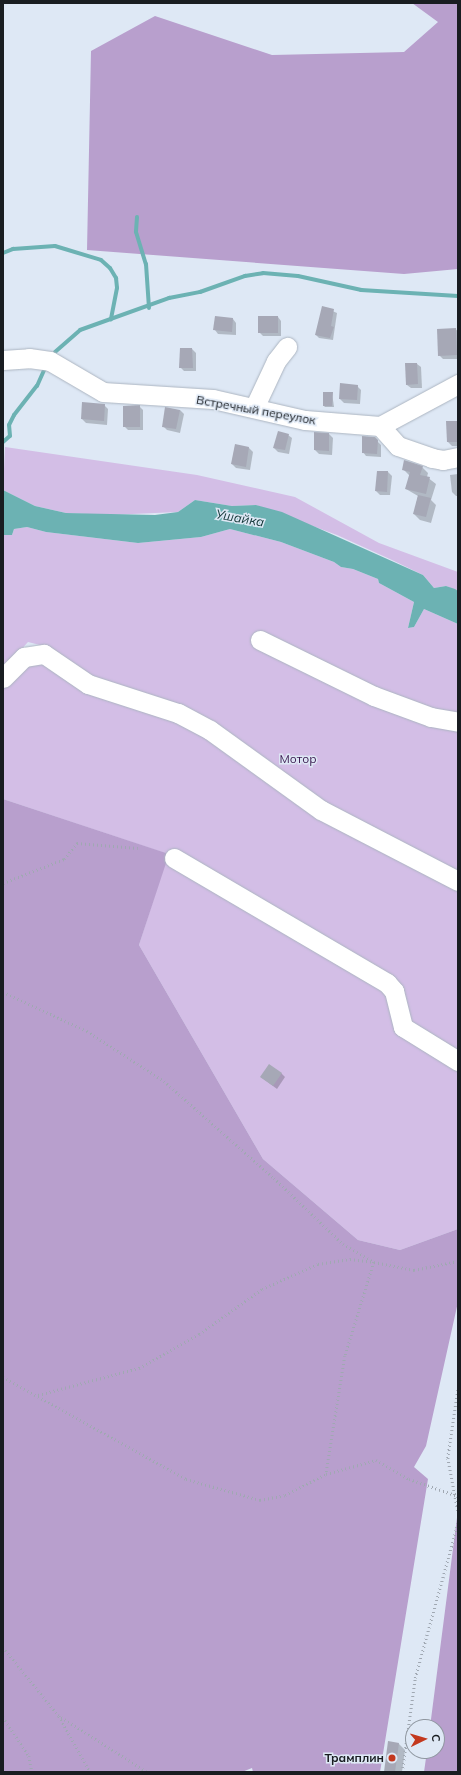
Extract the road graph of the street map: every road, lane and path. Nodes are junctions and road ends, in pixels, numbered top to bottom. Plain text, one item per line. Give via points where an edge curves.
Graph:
1 (287, 347) dead end
2 (3, 360) edge
3 (458, 384) edge
4 (254, 408) junction
5 (380, 426) junction
6 (458, 457) edge
7 (260, 640) dead end
8 (3, 678) edge
9 (458, 722) edge
10 (138, 848) dead end
11 (174, 858) dead end
12 (458, 881) edge
13 (3, 883) edge
14 (3, 992) edge
15 (458, 1061) edge
16 (458, 1261) edge
17 (374, 1262) junction
18 (3, 1377) edge
19 (458, 1390) edge
20 (38, 1395) junction
21 (326, 1474) junction
22 (456, 1496) edge
23 (458, 1511) edge
24 (458, 1522) edge
25 (3, 1647) edge
26 (58, 1715) junction
27 (3, 1717) edge
28 (32, 1772) edge
29 (90, 1772) edge
30 (147, 1772) edge
31 (402, 1772) edge

1 - 4 street via 276,361
2 - 4 street, Встречный переулок via 29,358 50,362 103,392 213,399
3 - 5 street
4 - 5 street, Встречный переулок via 305,420
5 - 6 street via 398,446 432,458 443,460
7 - 9 street via 374,696 431,717
8 - 12 street via 24,657 44,654 88,684 178,714 210,730 321,810
10 - 13 path via 77,843 64,859
11 - 15 street via 387,983 394,991 403,1027
14 - 17 path via 87,1031 164,1081 274,1178 343,1244
16 - 17 path via 414,1270
17 - 20 path via 350,1259 318,1264 262,1289 199,1334 139,1368
17 - 21 path via 345,1356
18 - 20 path
19 - 22 path via 448,1458
20 - 21 path via 186,1478 260,1500 285,1495
21 - 22 path via 376,1460 409,1479
22 - 23 path
24 - 31 path via 415,1678
25 - 26 path
26 - 29 path
26 - 30 path
27 - 28 path via 30,1756

